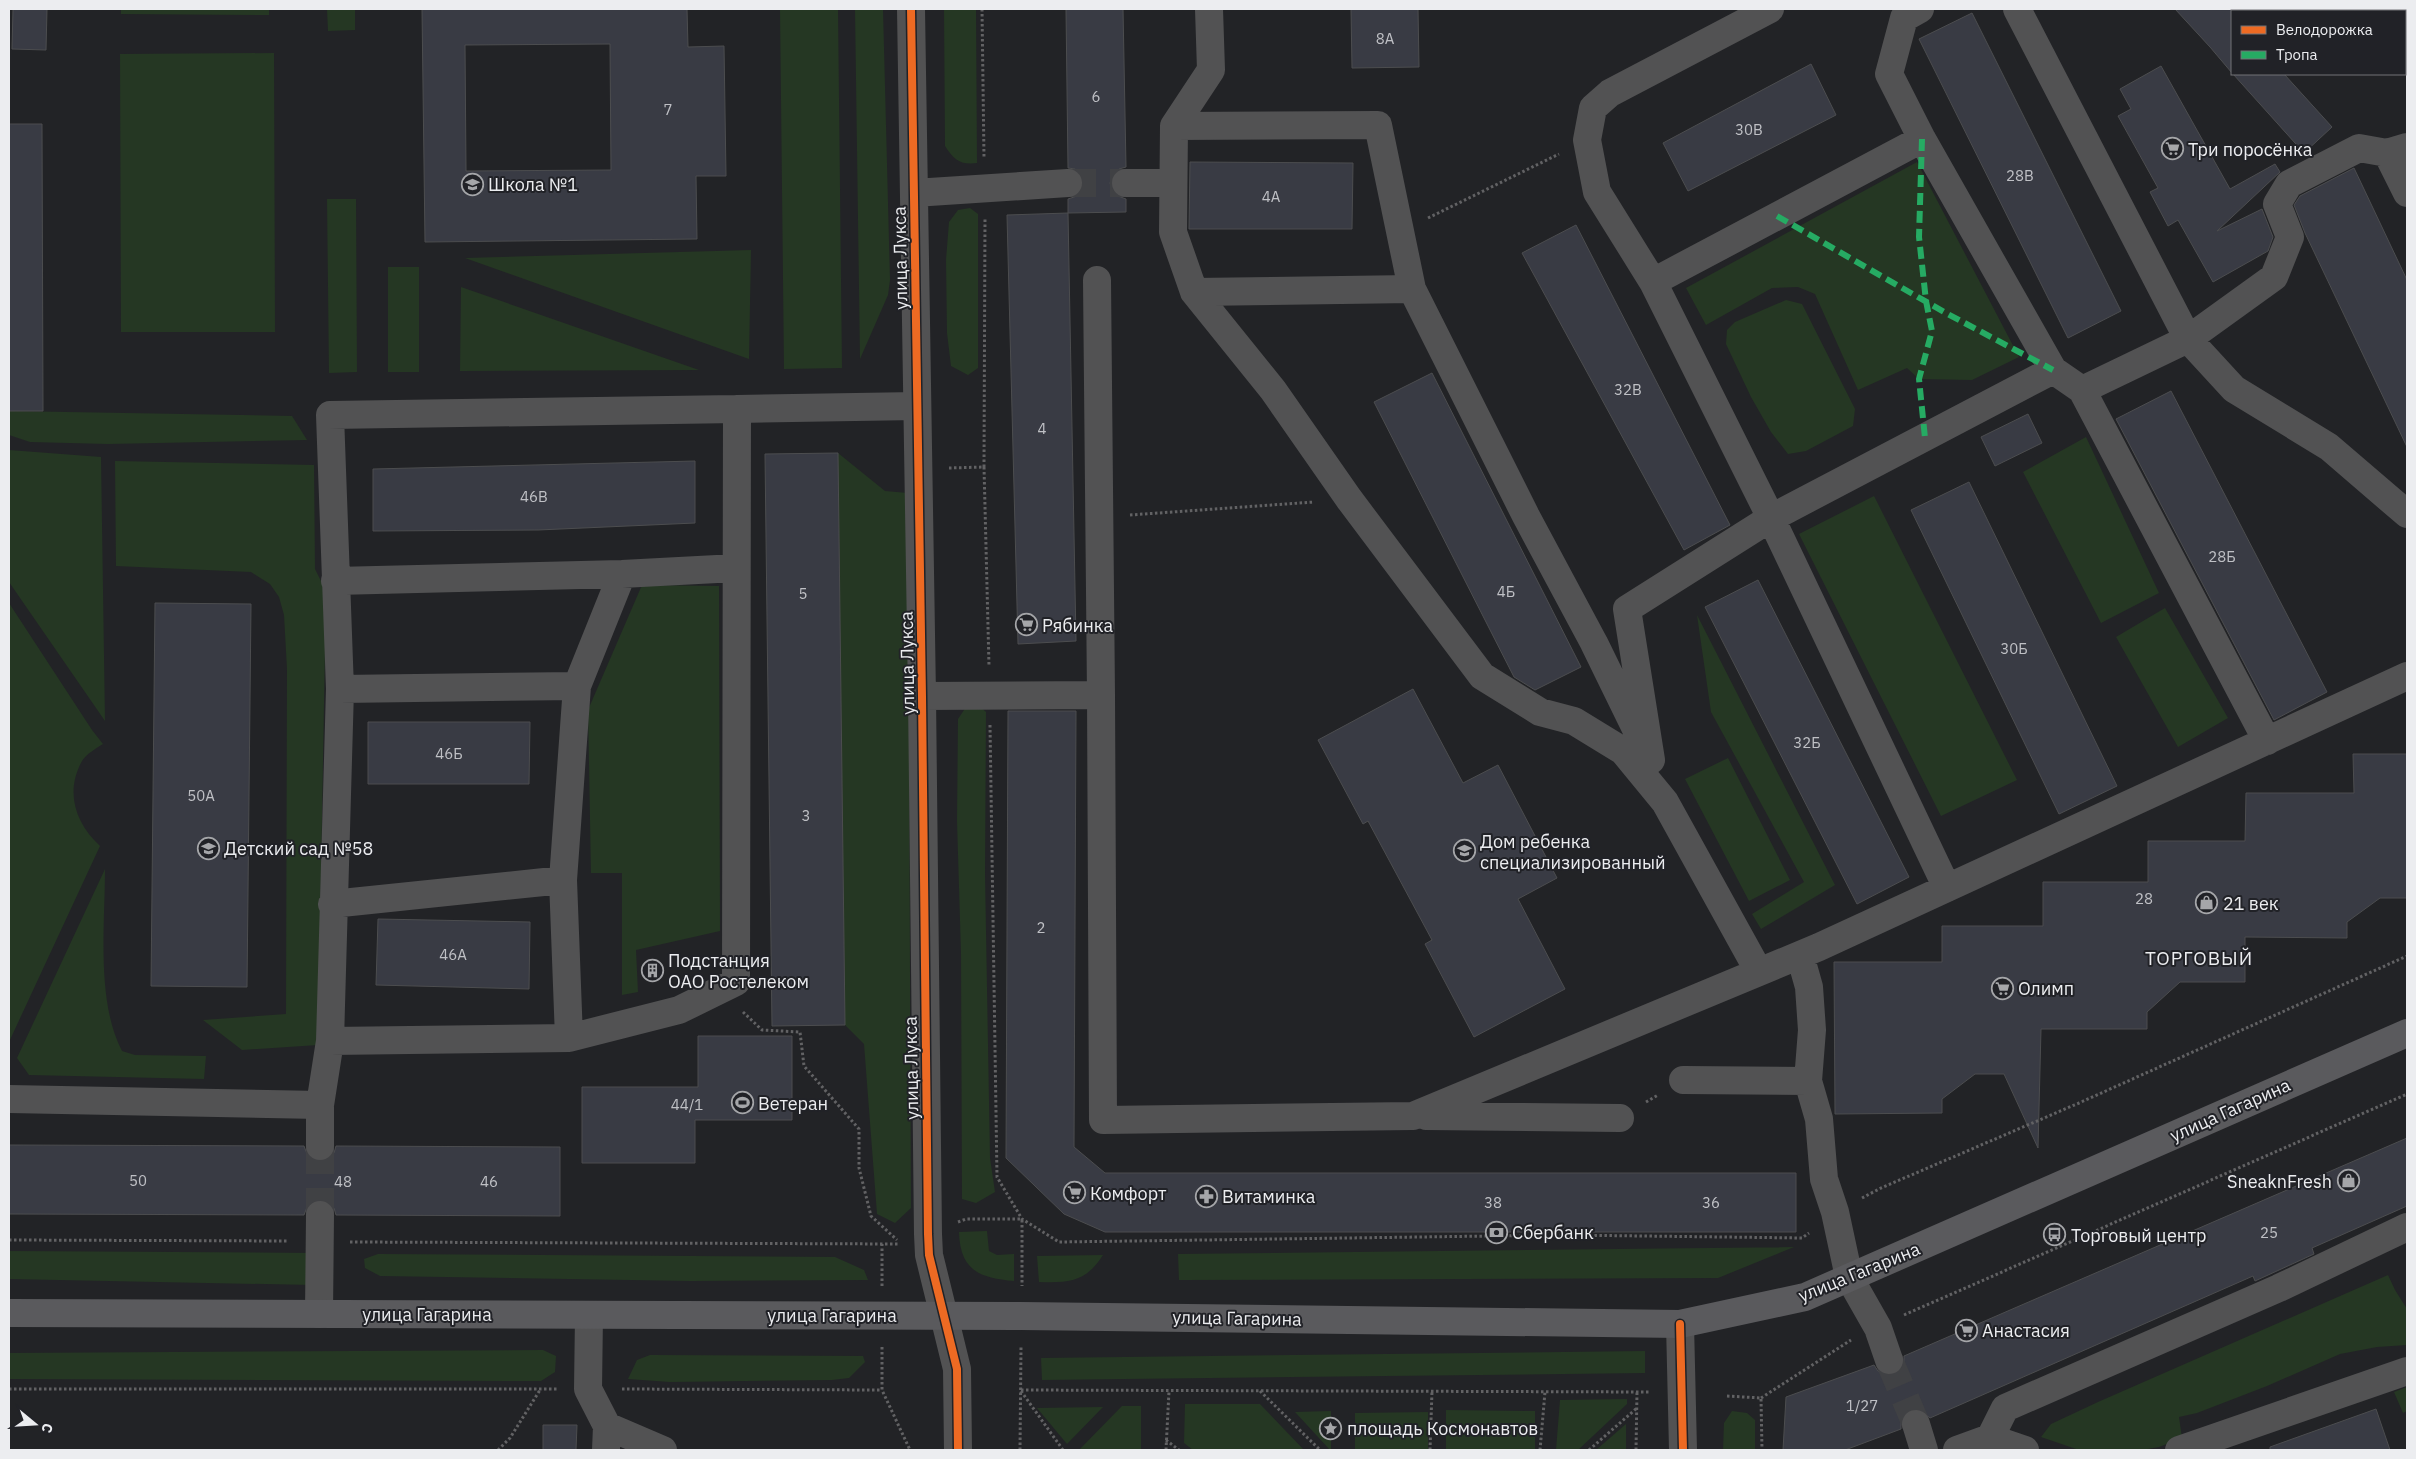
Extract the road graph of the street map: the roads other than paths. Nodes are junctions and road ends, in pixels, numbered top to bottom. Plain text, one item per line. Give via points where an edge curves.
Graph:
1 (911, 9) edge
2 (1209, 9) edge
3 (1770, 9) edge
4 (2017, 9) edge
5 (1905, 12) edge
6 (1174, 126) junction
7 (1922, 139) junction
8 (2397, 150) edge
9 (1068, 183) tunnel mouth
10 (1126, 183) tunnel mouth
11 (1172, 183) junction
12 (2407, 192) edge
13 (914, 193) junction
14 (1096, 280) dead end
15 (1653, 282) junction
16 (1412, 289) junction
17 (1194, 292) junction
18 (2188, 339) junction
19 (2053, 370) junction
20 (2082, 390) junction
21 (917, 406) junction
22 (737, 409) junction
23 (2407, 514) edge
24 (1771, 518) junction
25 (736, 568) junction
26 (622, 574) junction
27 (336, 581) junction
28 (2407, 676) edge
29 (577, 686) junction
30 (340, 689) junction
31 (1101, 695) junction
32 (922, 696) junction
33 (2267, 741) junction
34 (1651, 760) junction
35 (1665, 802) junction
36 (563, 880) junction
37 (1947, 888) junction
38 (332, 904) junction
39 (1800, 955) junction
40 (1759, 972) junction
41 (2407, 1032) edge
42 (569, 1038) junction
43 (330, 1041) junction
44 (1683, 1080) road end
45 (1808, 1081) junction
46 (9, 1099) edge
47 (320, 1105) junction
48 (1414, 1116) junction
49 (1620, 1118) road end
50 (320, 1146) tunnel mouth
51 (2407, 1227) edge
52 (320, 1228) tunnel mouth
53 (1849, 1277) junction
54 (9, 1313) edge
55 (319, 1314) junction
56 (589, 1315) junction
57 (945, 1315) junction
58 (1680, 1324) junction
59 (1890, 1360) tunnel mouth
60 (2407, 1371) edge
61 (1916, 1424) tunnel mouth
62 (607, 1438) edge
63 (1990, 1438) junction
64 (663, 1450) edge
65 (958, 1450) edge
66 (1683, 1450) edge
67 (1924, 1450) edge
68 (1957, 1450) edge
69 (2025, 1450) edge
70 (2179, 1450) edge

1 - 13 street, улица Лукса
2 - 6 street via 1210,70
3 - 15 street via 1610,93 1593,108 1587,140 1597,192
4 - 18 street
5 - 7 street via 1888,74
6 - 11 street
6 - 16 street via 1378,125
7 - 15 street
7 - 19 street
8 - 12 street
8 - 18 street via 2359,148 2289,184 2277,204 2290,236 2274,277
9 - 13 street
10 - 11 street
11 - 17 street via 1173,232
13 - 21 street, улица Лукса
14 - 31 street
15 - 24 street
16 - 17 street
16 - 34 street
17 - 35 street via 1273,390 1349,499 1482,676 1540,712 1574,722 1623,751
18 - 20 street
18 - 23 street via 2234,389 2329,447
19 - 20 street
19 - 24 street
20 - 33 street
21 - 22 street
21 - 32 street, улица Лукса
22 - 25 street
22 - 27 street via 330,415
24 - 34 street via 1627,609
24 - 37 street
25 - 26 street
25 - 42 street via 736,982 679,1010
26 - 27 street
26 - 29 street
27 - 30 street
28 - 33 street
29 - 30 street
29 - 36 street
30 - 38 street
31 - 32 street
31 - 48 street via 1103,1120
32 - 57 street, улица Лукса via 928,1234 929,1254
33 - 37 street
34 - 35 street
35 - 40 street
36 - 38 street
36 - 42 street
37 - 39 street
38 - 43 street
39 - 40 street
39 - 45 street via 1809,988 1812,1030
40 - 48 street
41 - 53 main road, улица Гагарина
42 - 43 street
43 - 47 street
44 - 45 street
45 - 53 street via 1818,1119 1824,1179 1835,1212
46 - 47 street
47 - 50 street
48 - 49 street
51 - 63 street via 2279,1288 2006,1408
52 - 55 street
53 - 58 main road, улица Гагарина via 1805,1297
53 - 59 street via 1878,1328
54 - 55 main road, улица Гагарина
55 - 56 main road, улица Гагарина
56 - 57 main road, улица Гагарина
56 - 62 street via 588,1389
57 - 58 main road, улица Гагарина
57 - 65 street, улица Лукса via 957,1369
58 - 66 street
60 - 70 street
61 - 67 street
62 - 64 street
63 - 68 street
63 - 69 street

